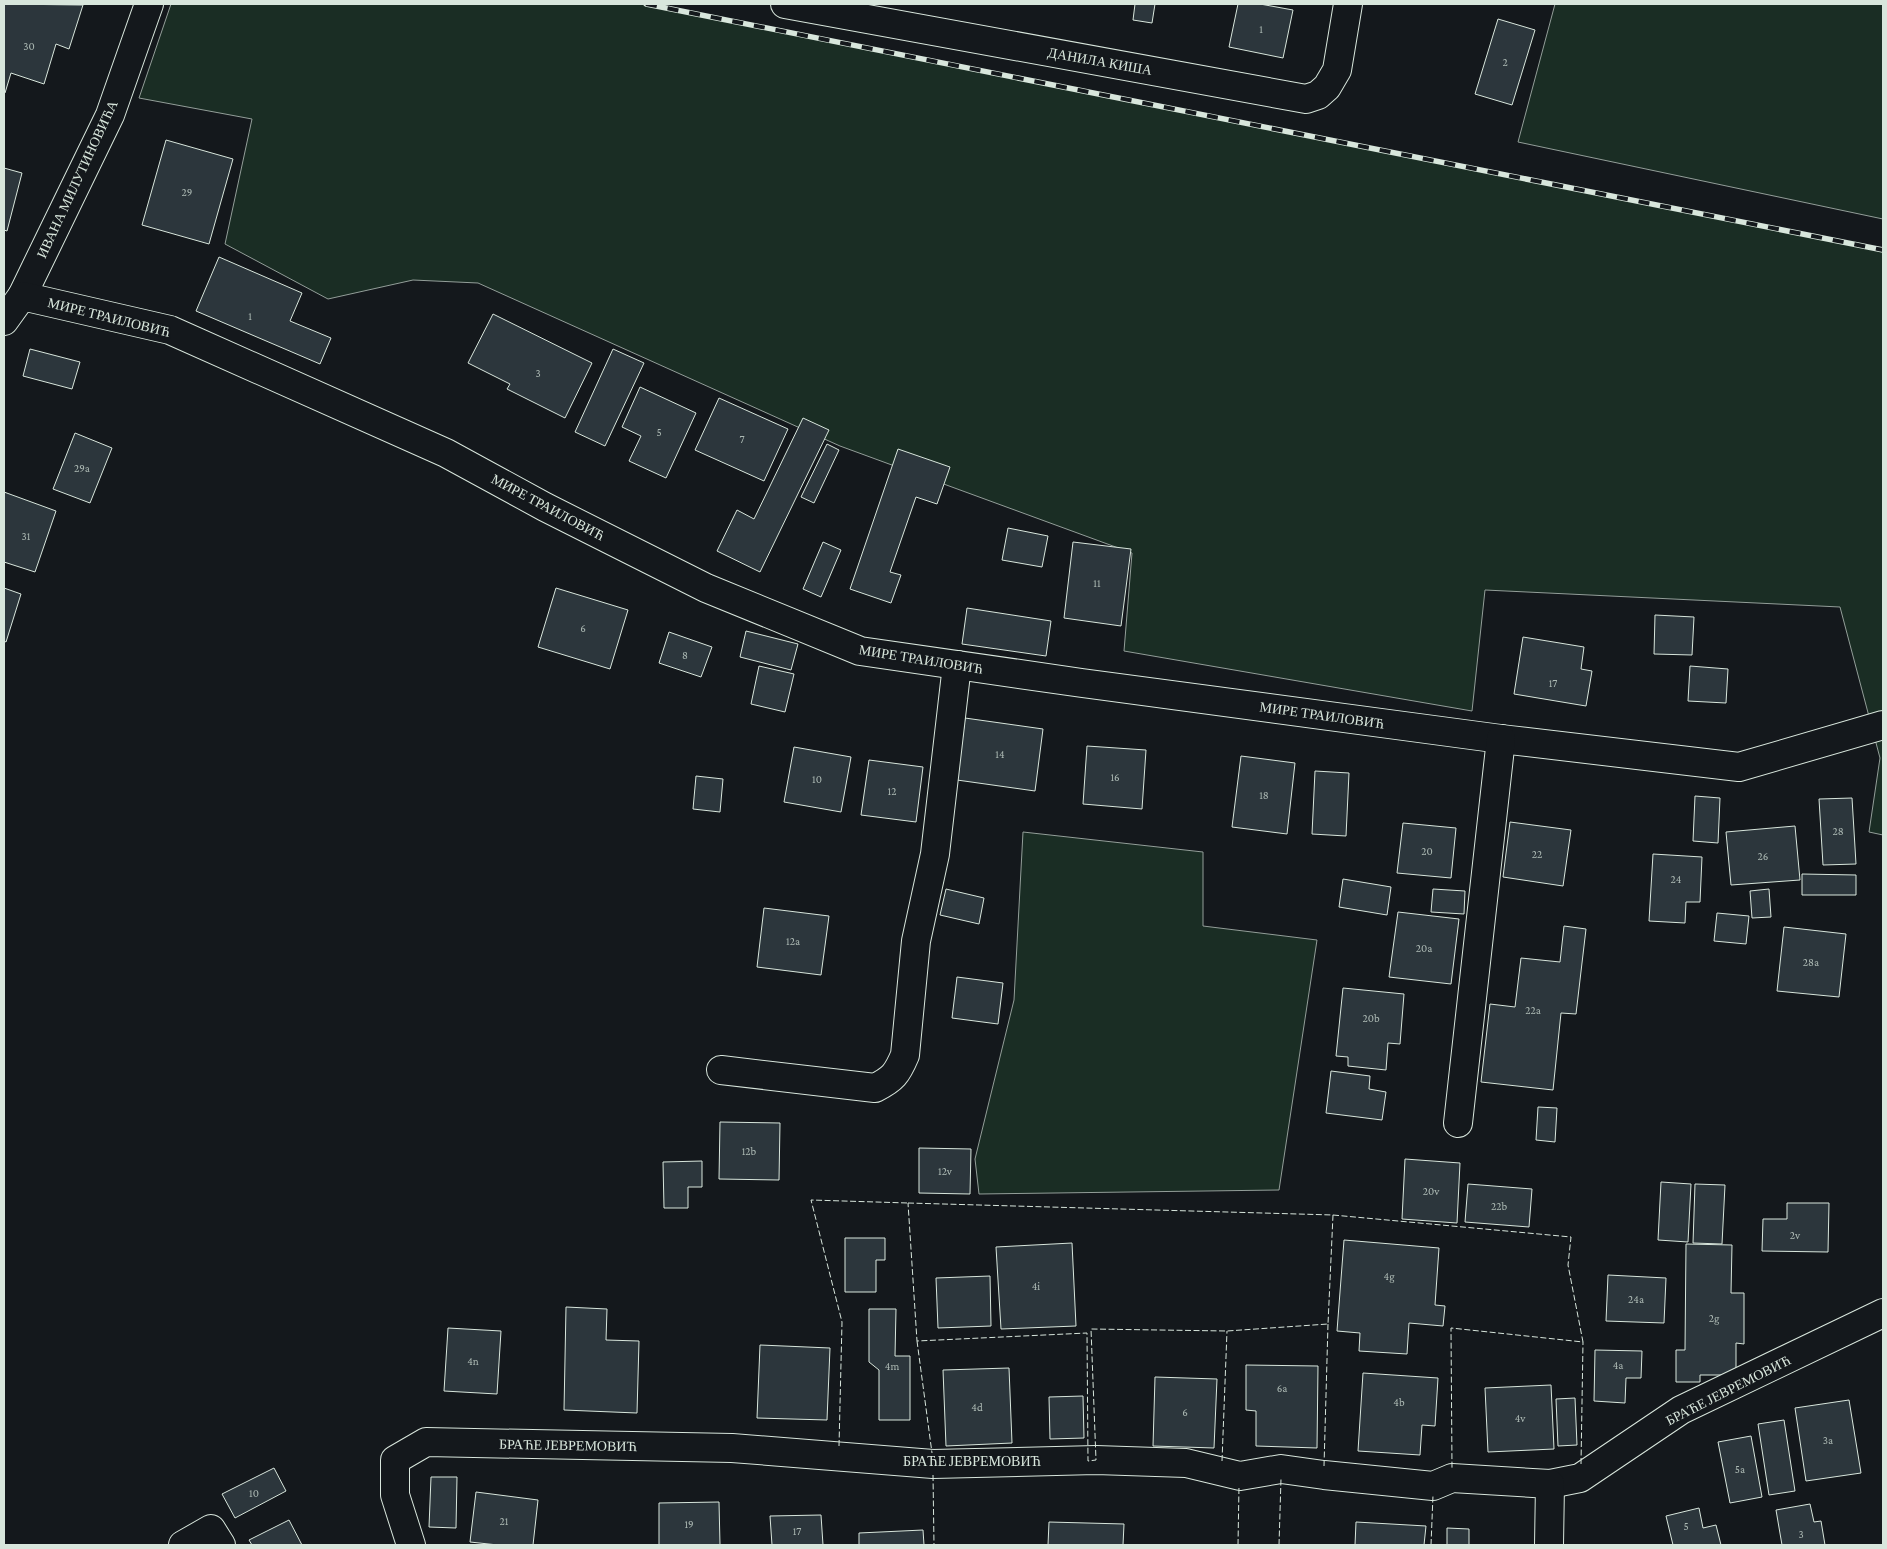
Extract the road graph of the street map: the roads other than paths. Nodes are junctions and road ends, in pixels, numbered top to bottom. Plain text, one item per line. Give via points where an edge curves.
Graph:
1 (149, 4) edge
2 (785, 4) edge
3 (1348, 4) edge
4 (22, 296) junction
5 (4, 321) edge
6 (957, 665) junction
7 (1883, 725) edge
8 (1501, 739) junction
9 (721, 1070) dead end
10 (1458, 1124) dead end
11 (1883, 1313) edge
12 (1550, 1484) junction
13 (183, 1545) edge
14 (220, 1545) edge
15 (411, 1545) edge
16 (1549, 1545) edge

1 - 4 street, ИВАНА МИЛУТИНОВИЋА via 110,115
2 - 3 street, ДАНИЛА КИША via 1306,99 1318,95 1337,70
4 - 5 street
4 - 6 street, МИРЕ ТРАИЛОВИЋ via 170,330 446,453 706,588 860,651
6 - 8 street, МИРЕ ТРАИЛОВИЋ
6 - 9 street via 935,854 916,941 905,1055 899,1070 890,1080 875,1088
7 - 8 street, МИРЕ ТРАИЛОВИЋ via 1739,767
8 - 10 street
11 - 12 street, БРАЋЕ ЈЕВРЕМОВИЋ via 1681,1410 1580,1478
12 - 15 street, БРАЋЕ ЈЕВРЕМОВИЋ via 1452,1478 1433,1486 1282,1469 1240,1476 1186,1463 1096,1460 933,1464 732,1448 426,1442 396,1460 395,1496
12 - 16 street
13 - 14 street via 211,1529

